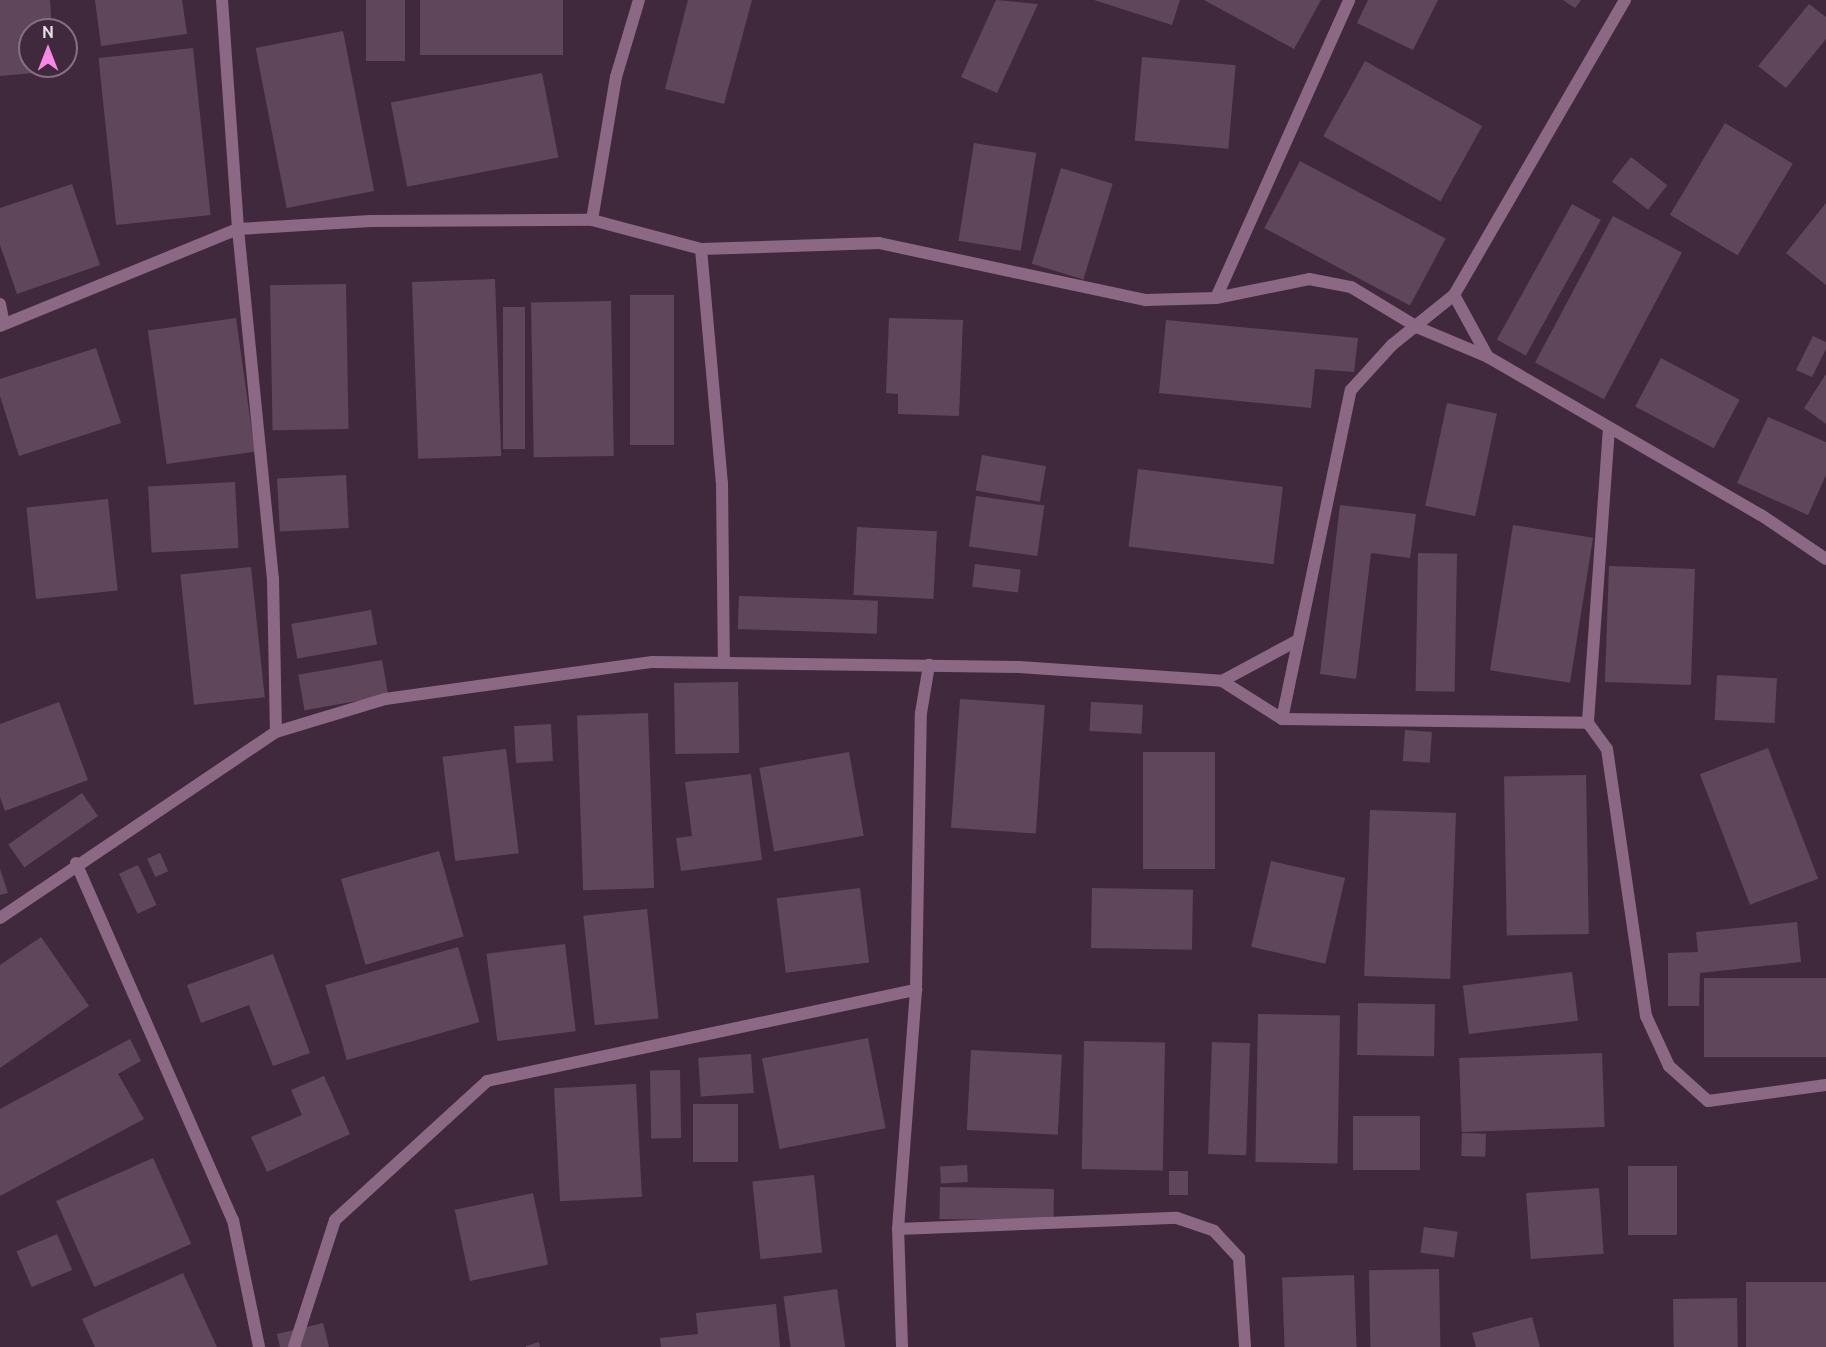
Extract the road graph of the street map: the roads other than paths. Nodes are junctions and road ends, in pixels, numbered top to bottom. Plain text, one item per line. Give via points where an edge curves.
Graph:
1 (222, 0) edge
2 (639, 0) edge
3 (1349, 0) edge
4 (1625, 0) edge
5 (592, 220) junction
6 (238, 229) junction
7 (700, 249) junction
8 (1454, 295) junction
9 (1216, 298) junction
10 (0, 304) edge
11 (2, 325) edge
12 (1419, 328) junction
13 (1488, 357) junction
14 (1609, 428) junction
15 (1826, 559) edge
16 (1298, 640) junction
17 (724, 662) junction
18 (929, 665) junction
19 (1222, 681) junction
20 (1282, 719) junction
21 (1588, 723) junction
22 (276, 732) junction
23 (76, 863) junction
24 (0, 918) edge
25 (916, 990) junction
26 (1826, 1084) edge
27 (898, 1229) junction
28 (259, 1347) edge
29 (294, 1347) edge
30 (902, 1347) edge
31 (1245, 1347) edge

1 - 6 street
2 - 5 street via 616,77
3 - 9 street
4 - 8 street
5 - 6 street via 371,221
5 - 7 street
6 - 11 street
6 - 22 street via 273,578
7 - 9 street via 879,243 1146,300
7 - 17 street via 722,483
8 - 12 street
8 - 13 street
9 - 12 street via 1310,279 1351,288
10 - 11 street
12 - 13 street
12 - 16 street via 1392,345 1351,390
13 - 14 street
14 - 15 street
14 - 21 street
16 - 19 street
16 - 20 street
17 - 18 street
17 - 22 street via 652,662 385,699
18 - 19 street
18 - 25 street via 921,713
19 - 20 street
20 - 21 street
21 - 26 street via 1607,749 1646,1016 1669,1066 1708,1101
22 - 23 street
23 - 24 street
23 - 28 street via 233,1220
25 - 27 street
25 - 29 street via 488,1082 335,1220
27 - 30 street
27 - 31 street via 1177,1218 1214,1231 1239,1258

